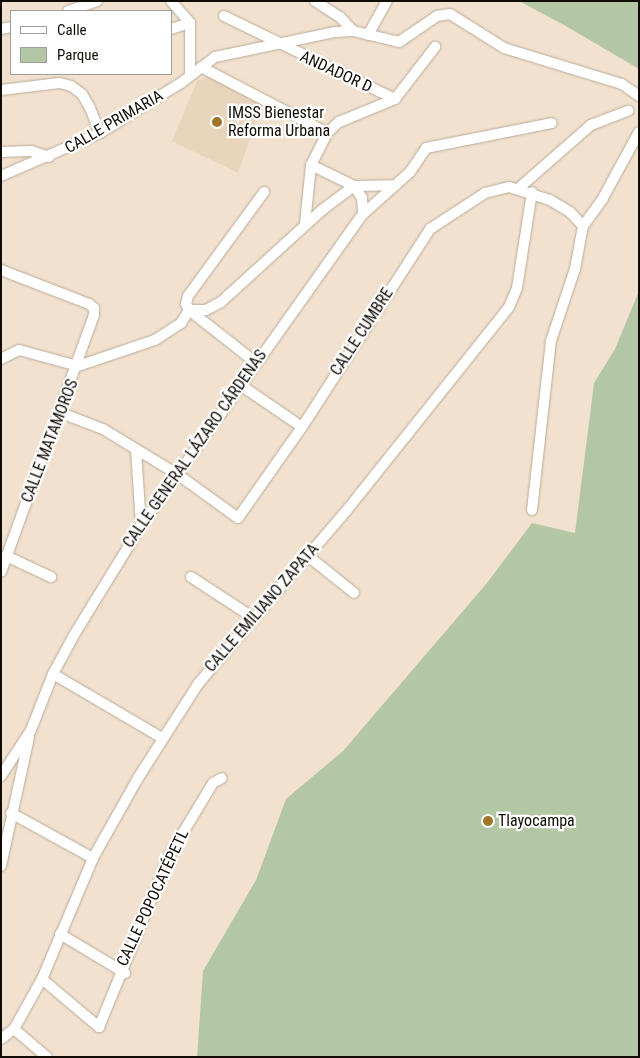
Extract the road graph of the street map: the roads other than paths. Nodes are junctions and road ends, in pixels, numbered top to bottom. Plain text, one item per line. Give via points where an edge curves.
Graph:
1 (97, 1) edge
2 (171, 1) edge
3 (315, 1) edge
4 (387, 1) edge
5 (71, 10) edge
6 (224, 16) dead end
7 (190, 23) junction
8 (172, 29) edge
9 (353, 31) junction
10 (368, 35) junction
11 (277, 44) junction
12 (435, 47) dead end
13 (201, 66) junction
14 (190, 74) junction
15 (1, 90) edge
16 (639, 96) edge
17 (395, 99) junction
18 (628, 111) dead end
19 (552, 123) dead end
20 (639, 132) edge
21 (100, 133) junction
22 (326, 133) junction
23 (1, 152) edge
24 (50, 157) junction
25 (310, 165) junction
26 (1, 176) edge
27 (393, 185) junction
28 (354, 186) junction
29 (519, 188) junction
30 (264, 192) dead end
31 (532, 192) junction
32 (363, 214) junction
33 (306, 224) junction
34 (583, 226) junction
35 (1, 270) edge
36 (189, 310) junction
37 (1, 359) edge
38 (255, 362) junction
39 (78, 366) junction
40 (239, 384) junction
41 (61, 413) junction
42 (296, 423) dead end
43 (136, 450) junction
44 (177, 474) junction
45 (532, 510) dead end
46 (141, 526) junction
47 (6, 556) junction
48 (308, 556) junction
49 (1, 572) edge
50 (50, 577) dead end
51 (191, 577) dead end
52 (354, 593) dead end
53 (254, 618) junction
54 (53, 674) junction
55 (31, 730) junction
56 (162, 738) junction
57 (1, 776) edge
58 (222, 778) dead end
59 (11, 813) junction
60 (93, 858) junction
61 (1, 866) edge
62 (60, 934) junction
63 (122, 972) junction
64 (42, 979) junction
65 (14, 1029) junction
66 (1, 1038) edge
67 (47, 1057) edge

1 - 5 street
2 - 7 street
3 - 9 street via 340,17
4 - 10 street
6 - 11 street, ANDADOR D
7 - 8 street
7 - 14 street
9 - 10 street, CALLE PRIMARIA
9 - 11 street, CALLE PRIMARIA
10 - 16 street, CALLE PRIMARIA via 399,42 437,16 450,14 504,48 622,84
11 - 13 street, CALLE PRIMARIA via 223,54
11 - 17 street, ANDADOR D
12 - 17 street
13 - 14 street, CALLE PRIMARIA
13 - 22 street
14 - 21 street, CALLE PRIMARIA
15 - 21 street via 60,83 71,86 82,94
17 - 22 street via 339,122
18 - 29 street via 591,125
19 - 27 street, CALLE GENERAL LÁZARO CÁRDENAS via 426,148 410,172
20 - 34 street via 603,198
21 - 24 street, CALLE PRIMARIA
22 - 25 street
23 - 24 street via 31,151
24 - 26 street, CALLE PRIMARIA
25 - 28 street
25 - 33 street
27 - 28 street
27 - 32 street, CALLE GENERAL LÁZARO CÁRDENAS
28 - 32 street via 362,198
28 - 33 street
29 - 31 street, CALLE CUMBRE
29 - 44 street, CALLE CUMBRE via 485,193 430,229 302,427 238,518
30 - 36 street via 188,296
31 - 34 street, CALLE CUMBRE via 570,212
31 - 48 street, CALLE EMILIANO ZAPATA via 517,288 509,307
32 - 38 street, CALLE GENERAL LÁZARO CÁRDENAS
33 - 36 street via 221,302 206,310
34 - 45 street via 575,269 551,341
35 - 39 street, CALLE MATAMOROS via 94,308
36 - 38 street
36 - 39 street via 181,323 155,340
37 - 39 street via 19,350
38 - 40 street, CALLE GENERAL LÁZARO CÁRDENAS
39 - 41 street, CALLE MATAMOROS
40 - 42 street
40 - 44 street, CALLE GENERAL LÁZARO CÁRDENAS
41 - 43 street via 103,429
41 - 47 street, CALLE MATAMOROS
43 - 44 street
43 - 46 street
44 - 46 street, CALLE GENERAL LÁZARO CÁRDENAS
46 - 54 street, CALLE GENERAL LÁZARO CÁRDENAS
47 - 49 street, CALLE MATAMOROS
47 - 50 street
48 - 52 street
48 - 53 street, CALLE EMILIANO ZAPATA
51 - 53 street
53 - 56 street, CALLE EMILIANO ZAPATA via 198,684
54 - 55 street, CALLE GENERAL LÁZARO CÁRDENAS
54 - 56 street
55 - 57 street, CALLE GENERAL LÁZARO CÁRDENAS
55 - 59 street
56 - 60 street, CALLE EMILIANO ZAPATA
58 - 63 street, CALLE POPOCATÉPETL via 213,784 170,854
59 - 60 street
59 - 61 street
60 - 62 street, CALLE EMILIANO ZAPATA
62 - 63 street
62 - 64 street, CALLE EMILIANO ZAPATA
63 - 64 street, CALLE POPOCATÉPETL via 99,1027
64 - 65 street, CALLE EMILIANO ZAPATA
65 - 66 street, CALLE EMILIANO ZAPATA
65 - 67 street

